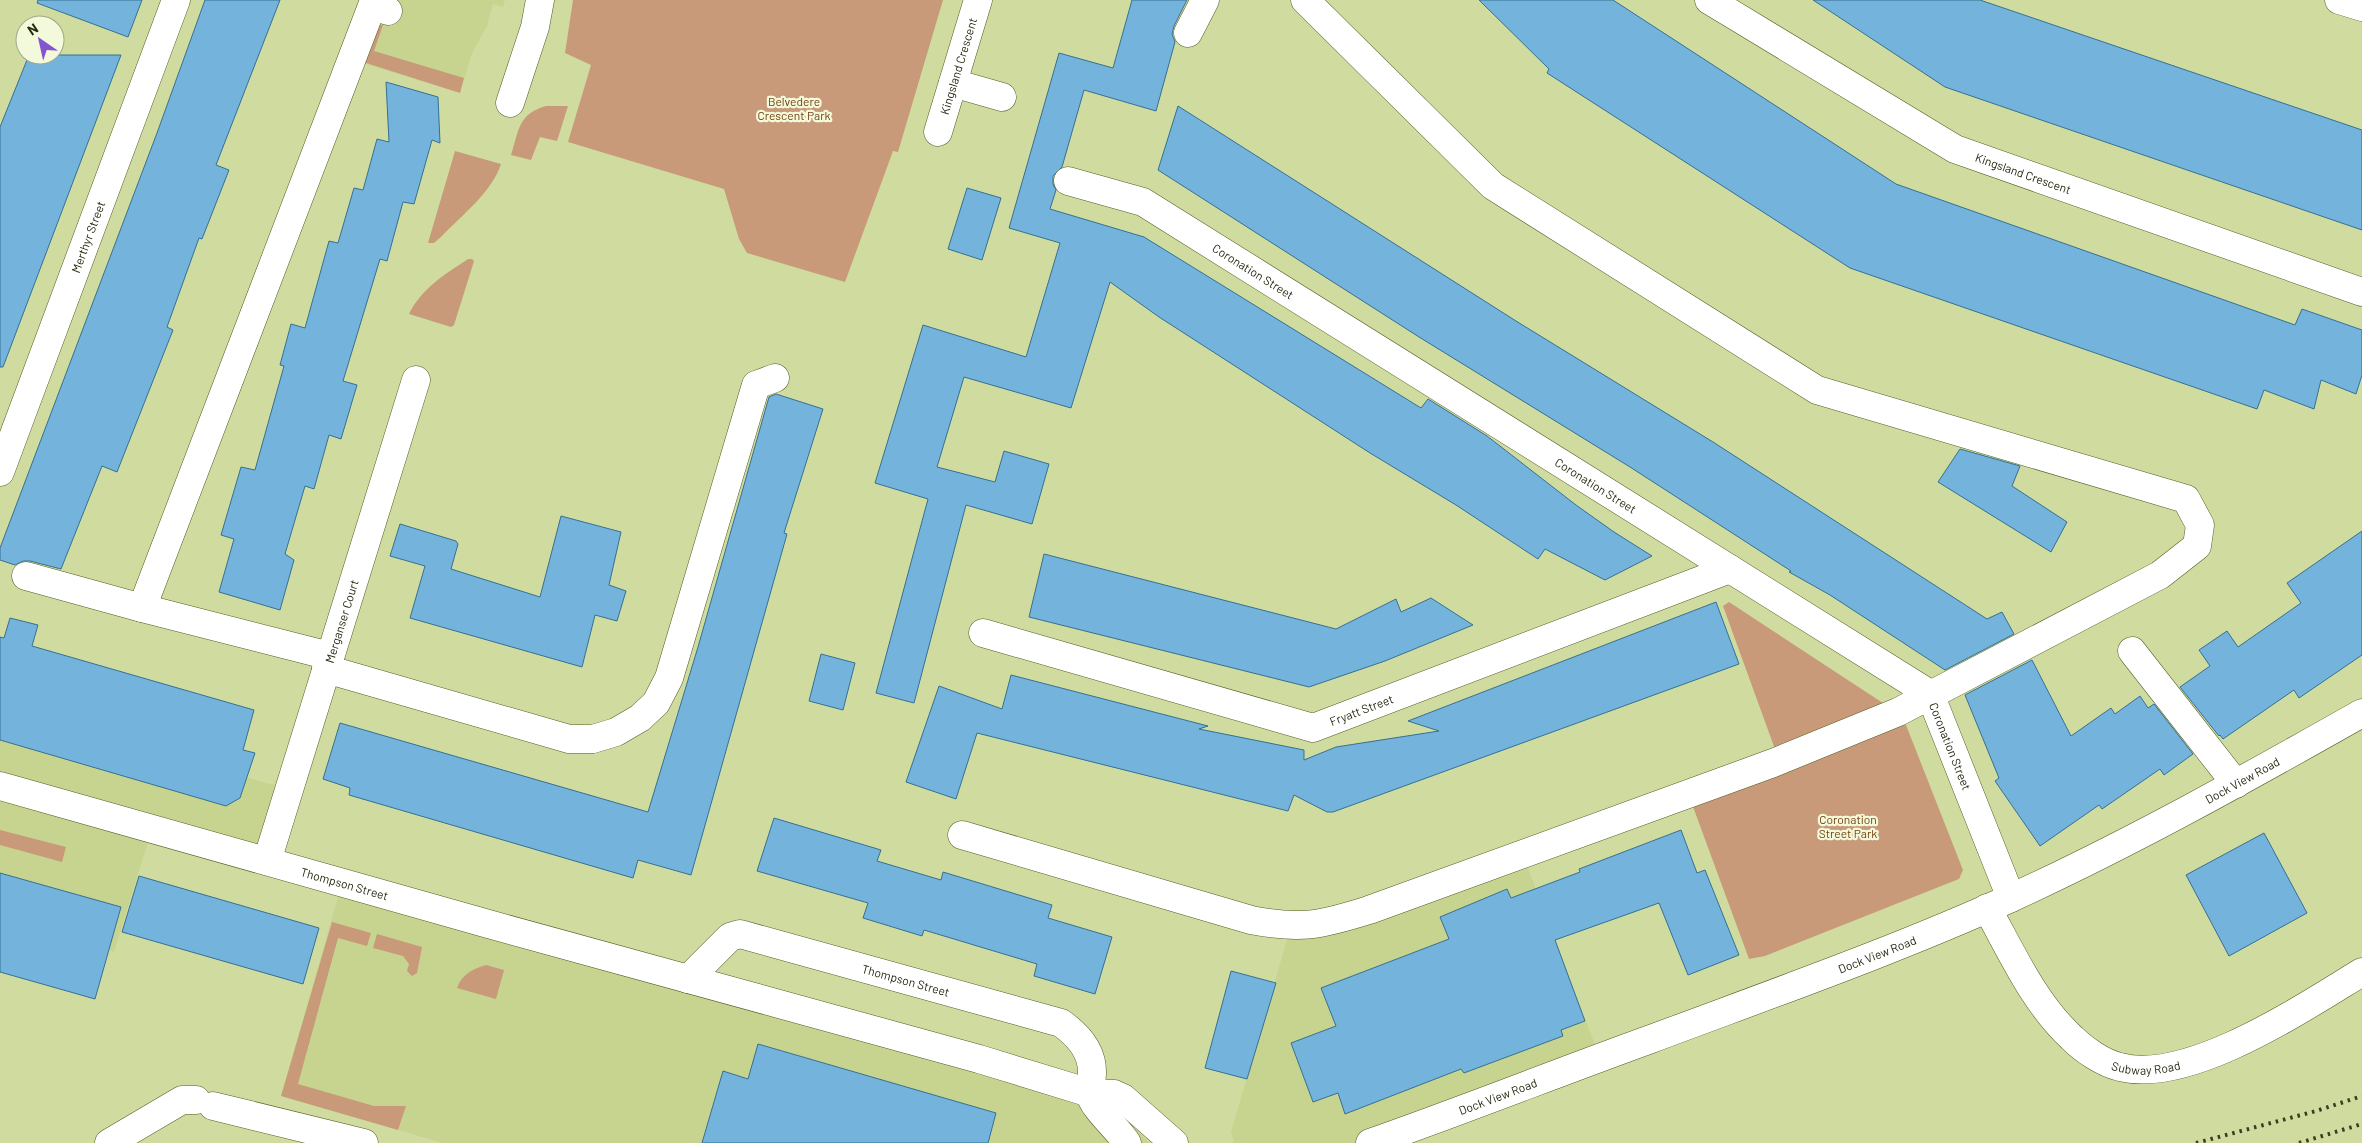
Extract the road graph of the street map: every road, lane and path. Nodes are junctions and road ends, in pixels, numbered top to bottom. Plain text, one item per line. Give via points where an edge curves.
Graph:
1 (176, 0) edge
2 (540, 0) edge
3 (978, 0) edge
4 (1205, 0) edge
5 (1305, 0) edge
6 (1709, 0) edge
7 (2338, 0) edge
8 (2362, 7) edge
9 (388, 11) dead end
10 (1188, 33) dead end
11 (953, 82) junction
12 (1002, 97) dead end
13 (510, 103) dead end
14 (938, 132) dead end
15 (1068, 180) dead end
16 (2362, 292) edge
17 (775, 378) dead end
18 (416, 380) dead end
19 (0, 472) edge
20 (1730, 569) junction
21 (26, 576) dead end
22 (142, 608) junction
23 (983, 633) dead end
24 (2132, 651) dead end
25 (328, 662) junction
26 (1930, 694) junction
27 (2362, 713) edge
28 (2236, 784) junction
29 (0, 786) edge
30 (962, 835) dead end
31 (266, 861) junction
32 (1999, 903) junction
33 (2362, 972) edge
34 (688, 979) junction
35 (1090, 1093) junction
36 (109, 1143) edge
37 (364, 1143) edge
38 (1127, 1143) edge
39 (1174, 1143) edge
40 (1370, 1143) edge

1 - 19 street, Merthyr Street
2 - 13 street via 535,27
3 - 11 street, Kingsland Crescent
4 - 10 street
5 - 26 street via 1493,186 1818,390 2186,499 2200,525 2196,546 2160,575
6 - 16 street, Kingsland Crescent via 1956,149
7 - 8 street
9 - 22 street via 372,6
11 - 12 street
11 - 14 street, Kingsland Crescent
15 - 20 street, Coronation Street via 1143,202
17 - 25 street via 756,385 669,678 656,703 640,718 616,732 593,739 569,739
18 - 25 street, Merganser Court
20 - 23 street, Fryatt Street via 1313,728
20 - 26 street, Coronation Street
21 - 22 street
22 - 25 street
24 - 28 street
25 - 31 street, Merganser Court
26 - 30 street via 1898,712 1773,763 1369,910 1320,924 1279,926 1251,920
26 - 32 street, Coronation Street
27 - 28 street, Dock View Road
28 - 32 street, Dock View Road
29 - 31 street, Thompson Street
31 - 34 street, Thompson Street
32 - 33 street, Subway Road via 2032,987 2054,1018 2080,1045 2120,1067 2148,1069 2220,1052
32 - 40 street, Dock View Road via 1795,984
34 - 35 street, Thompson Street
34 - 35 street, Thompson Street via 730,938 745,934 1061,1023 1074,1032 1089,1057 1092,1073
35 - 38 street via 1100,1112
35 - 39 street, Thompson Street via 1114,1094 1123,1098
36 - 37 street via 182,1100

